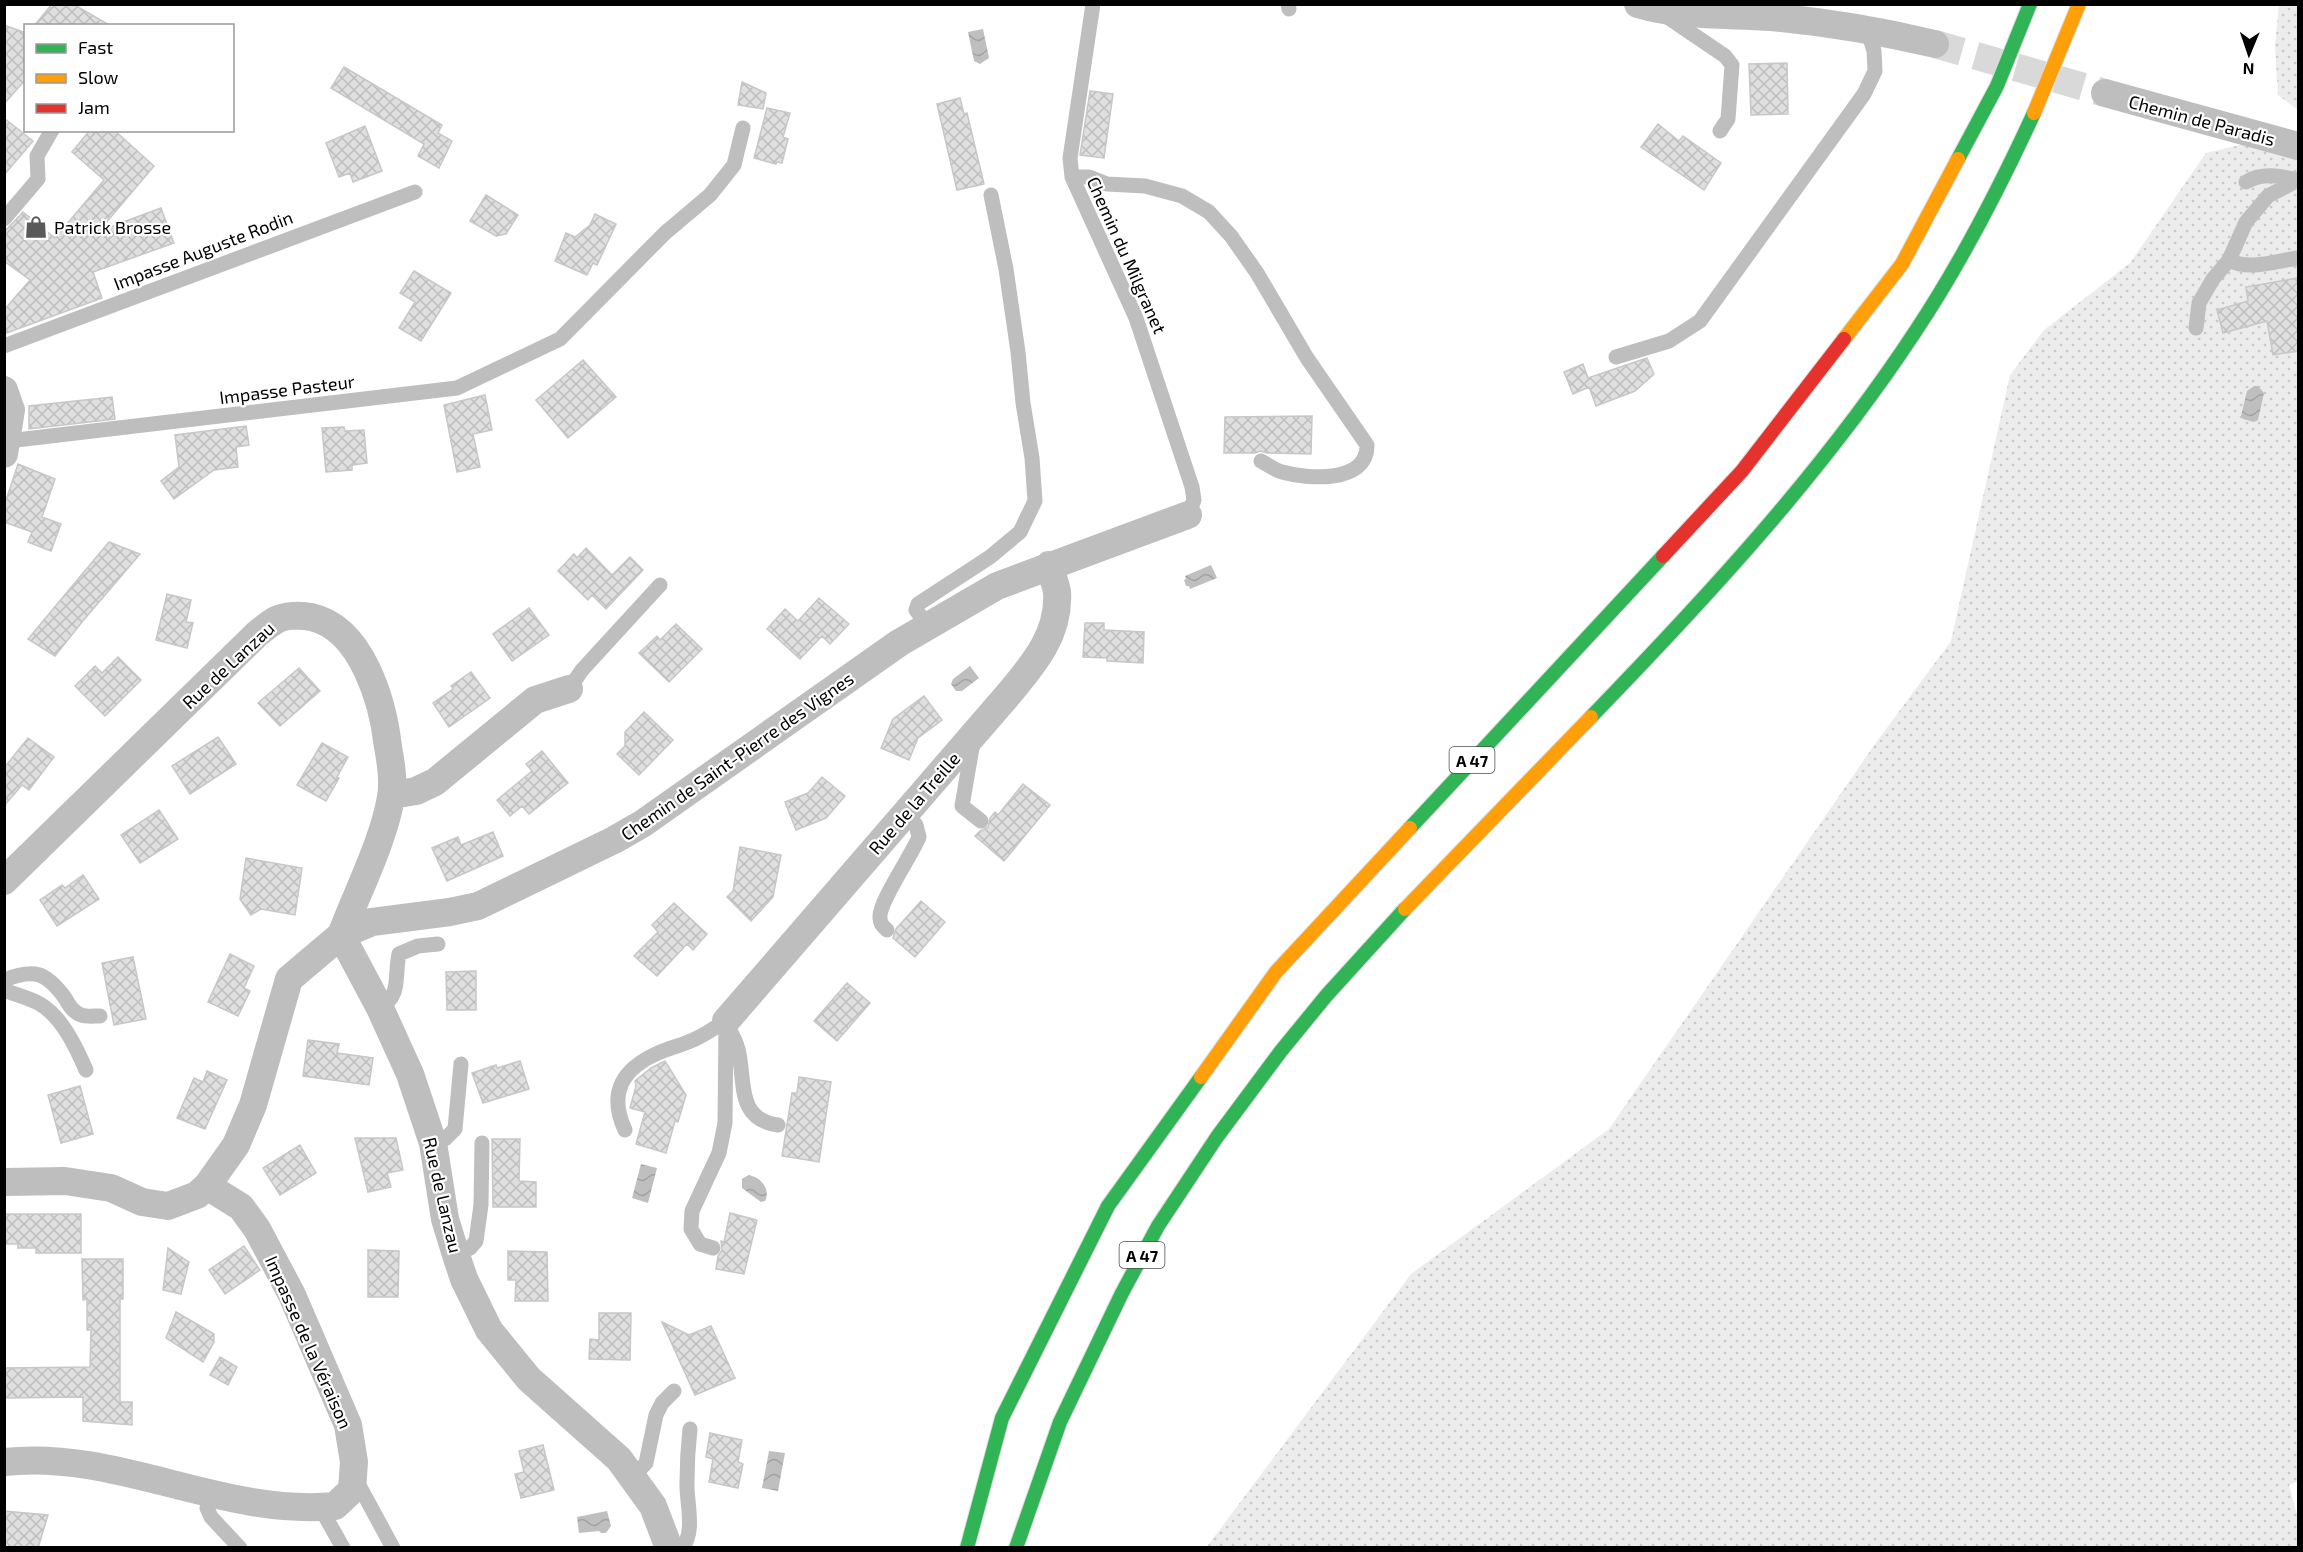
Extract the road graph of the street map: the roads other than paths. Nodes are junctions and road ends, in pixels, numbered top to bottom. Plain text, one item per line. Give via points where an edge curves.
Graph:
1 (1093, 4) edge
2 (2030, 4) edge
3 (2079, 4) edge
4 (1647, 7) edge
5 (1867, 28) junction
6 (1935, 44) tunnel mouth
7 (2105, 93) tunnel mouth
8 (743, 128) dead end
9 (1720, 131) dead end
10 (51, 132) edge
11 (2298, 146) edge
12 (1072, 177) junction
13 (2298, 180) edge
14 (2246, 182) dead end
15 (415, 192) dead end
16 (991, 195) dead end
17 (4, 219) edge
18 (2298, 258) edge
19 (2229, 260) junction
20 (2196, 328) dead end
21 (4, 345) edge
22 (1616, 357) dead end
23 (4, 390) edge
24 (6, 448) edge
25 (1261, 461) dead end
26 (1188, 514) joint
27 (1049, 565) junction
28 (660, 585) dead end
29 (928, 626) junction
30 (569, 689) joint
31 (975, 734) junction
32 (392, 795) junction
33 (906, 812) junction
34 (981, 821) dead end
35 (4, 880) edge
36 (887, 930) dead end
37 (341, 935) junction
38 (438, 944) dead end
39 (4, 980) edge
40 (4, 990) edge
41 (380, 1008) junction
42 (100, 1016) dead end
43 (726, 1021) junction
44 (461, 1064) dead end
45 (86, 1070) dead end
46 (778, 1125) dead end
47 (625, 1130) dead end
48 (433, 1143) junction
49 (482, 1143) dead end
50 (4, 1182) edge
51 (207, 1186) junction
52 (712, 1248) dead end
53 (456, 1255) junction
54 (674, 1391) dead end
55 (690, 1429) dead end
56 (4, 1462) edge
57 (353, 1476) junction
58 (632, 1478) junction
59 (210, 1494) junction
60 (320, 1507) junction
61 (240, 1548) edge
62 (343, 1548) edge
63 (393, 1548) edge
64 (669, 1548) edge
65 (682, 1548) edge
66 (967, 1548) edge
67 (1016, 1548) edge

1 - 12 lane, Chemin du Milgranet via 1070,158
2 - 66 highway, A 47 via 1997,86 1902,264 1742,471 1276,972 1108,1206 1002,1418
3 - 67 highway, A 47 via 1991,203 1899,356 1848,425 1779,512 1629,678 1415,897 1325,998 1196,1167 1156,1230 1057,1428
4 - 5 street
4 - 9 lane via 1725,56 1732,65 1728,119
5 - 6 street
5 - 22 lane via 1875,71 1864,94 1700,321 1669,341
7 - 11 street, Chemin de Paradis
8 - 24 lane, Impasse Pasteur via 734,165 710,195 665,233 560,339 458,388
10 - 17 lane via 37,156 38,178
12 - 25 lane via 1145,186 1182,196 1209,212 1232,236 1257,273 1307,358 1366,445 1367,456 1361,465 1329,478 1280,472
12 - 26 lane, Chemin du Milgranet via 1136,318 1192,487 1194,500
13 - 14 lane via 2273,175
13 - 19 lane via 2268,196 2246,222
15 - 21 lane, Impasse Auguste Rodin
16 - 29 lane via 1017,342 1035,501 1020,532 990,557 918,604 916,610
18 - 19 lane via 2249,265
19 - 20 lane via 2199,303
23 - 24 street via 11,410
26 - 27 street, Chemin de Saint-Pierre des Vignes
27 - 29 street, Chemin de Saint-Pierre des Vignes via 997,586
27 - 31 street, Rue de la Treille via 1057,591 1056,620 1046,645
28 - 30 lane
29 - 37 street, Chemin de Saint-Pierre des Vignes via 614,840 478,906 372,922
30 - 32 street via 535,700 435,782 416,791
31 - 33 street, Rue de la Treille
31 - 34 lane via 962,806
32 - 35 street, Rue de Lanzau via 385,723 366,666 344,634 324,620 302,615 277,619
32 - 37 street, Rue de Lanzau
33 - 36 lane via 919,837 879,916
33 - 43 street, Rue de la Treille
37 - 41 street, Rue de Lanzau
37 - 51 street, Chemin de Saint-Pierre des Vignes via 289,979 253,1105 236,1145
38 - 41 lane via 418,946 399,954 394,996
39 - 42 lane via 24,972 40,974 56,985 74,1011 83,1016
40 - 45 lane via 41,1005 54,1017
41 - 48 street, Rue de Lanzau via 410,1074
43 - 46 lane via 738,1048 744,1095 753,1114 766,1124
43 - 47 lane via 693,1041 657,1053 623,1077 617,1096 618,1116
43 - 52 lane via 725,1124 719,1153 692,1211 691,1229 700,1244
44 - 48 lane via 455,1129 445,1139
48 - 53 street, Rue de Lanzau via 445,1219
49 - 53 lane via 476,1241
50 - 51 street, Chemin de Saint-Pierre des Vignes via 65,1181 111,1188 142,1202 168,1206 197,1195
51 - 57 street, Impasse de la Véraison via 241,1207 292,1295 348,1425
53 - 58 street, Rue de Lanzau via 489,1330 529,1379 619,1459
54 - 58 lane via 656,1415 646,1463
55 - 65 lane via 689,1527
56 - 59 street, Impasse de la Véraison via 35,1459 103,1469
57 - 60 street, Impasse de la Véraison via 352,1490 335,1506
57 - 63 lane
58 - 64 street, Rue de Lanzau via 653,1506
59 - 60 street, Impasse de la Véraison via 246,1502
59 - 61 lane via 207,1508 211,1517
60 - 62 lane

